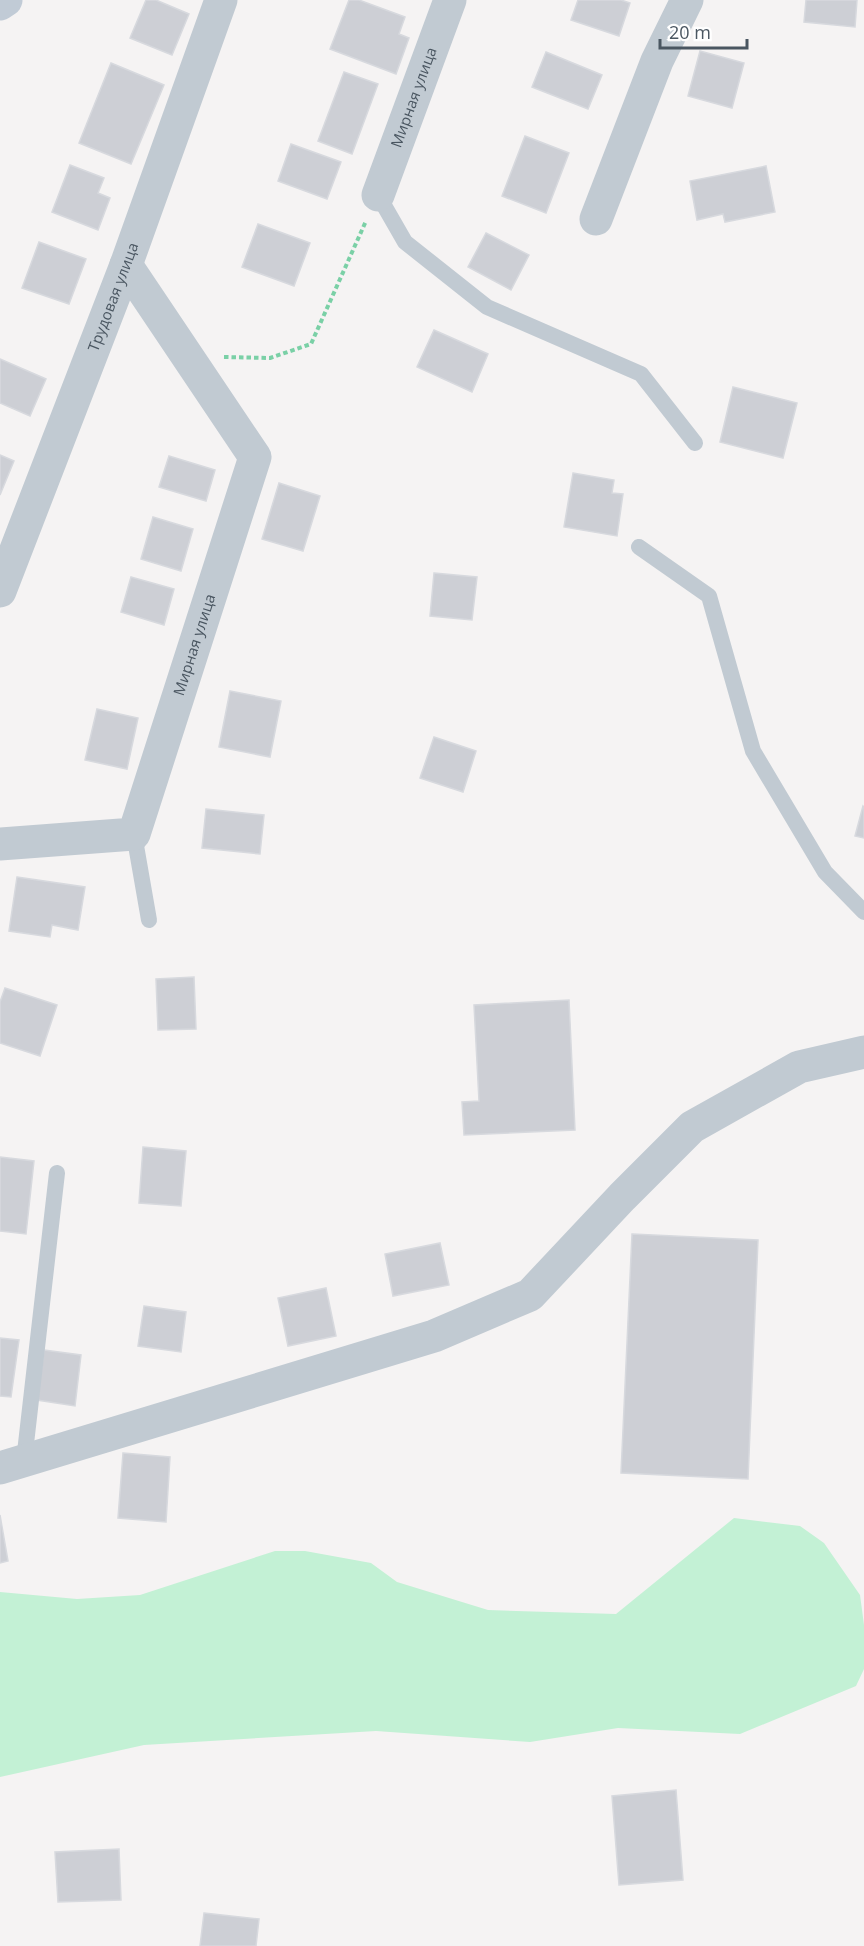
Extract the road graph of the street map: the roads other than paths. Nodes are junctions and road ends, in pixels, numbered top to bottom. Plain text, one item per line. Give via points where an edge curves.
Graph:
1 (6, 0) edge
2 (221, 0) edge
3 (450, 0) edge
4 (687, 0) edge
5 (0, 4) edge
6 (378, 195) joint
7 (596, 219) dead end
8 (126, 265) junction
9 (695, 443) dead end
10 (639, 547) dead end
11 (0, 591) edge
12 (135, 834) junction
13 (0, 844) edge
14 (864, 912) edge
15 (149, 920) dead end
16 (864, 1052) edge
17 (57, 1173) dead end
18 (12, 1464) edge

1 - 5 street
2 - 8 street, Трудовая улица
3 - 6 street, Мирная улица
4 - 7 street via 657,61
6 - 9 lane via 405,242 487,307 641,374
8 - 11 street, Трудовая улица
8 - 12 street, Мирная улица via 255,457
10 - 14 lane via 709,596 753,751 825,872
12 - 13 street
12 - 15 lane
16 - 18 street via 799,1067 692,1126 530,1295 434,1336
17 - 18 lane

